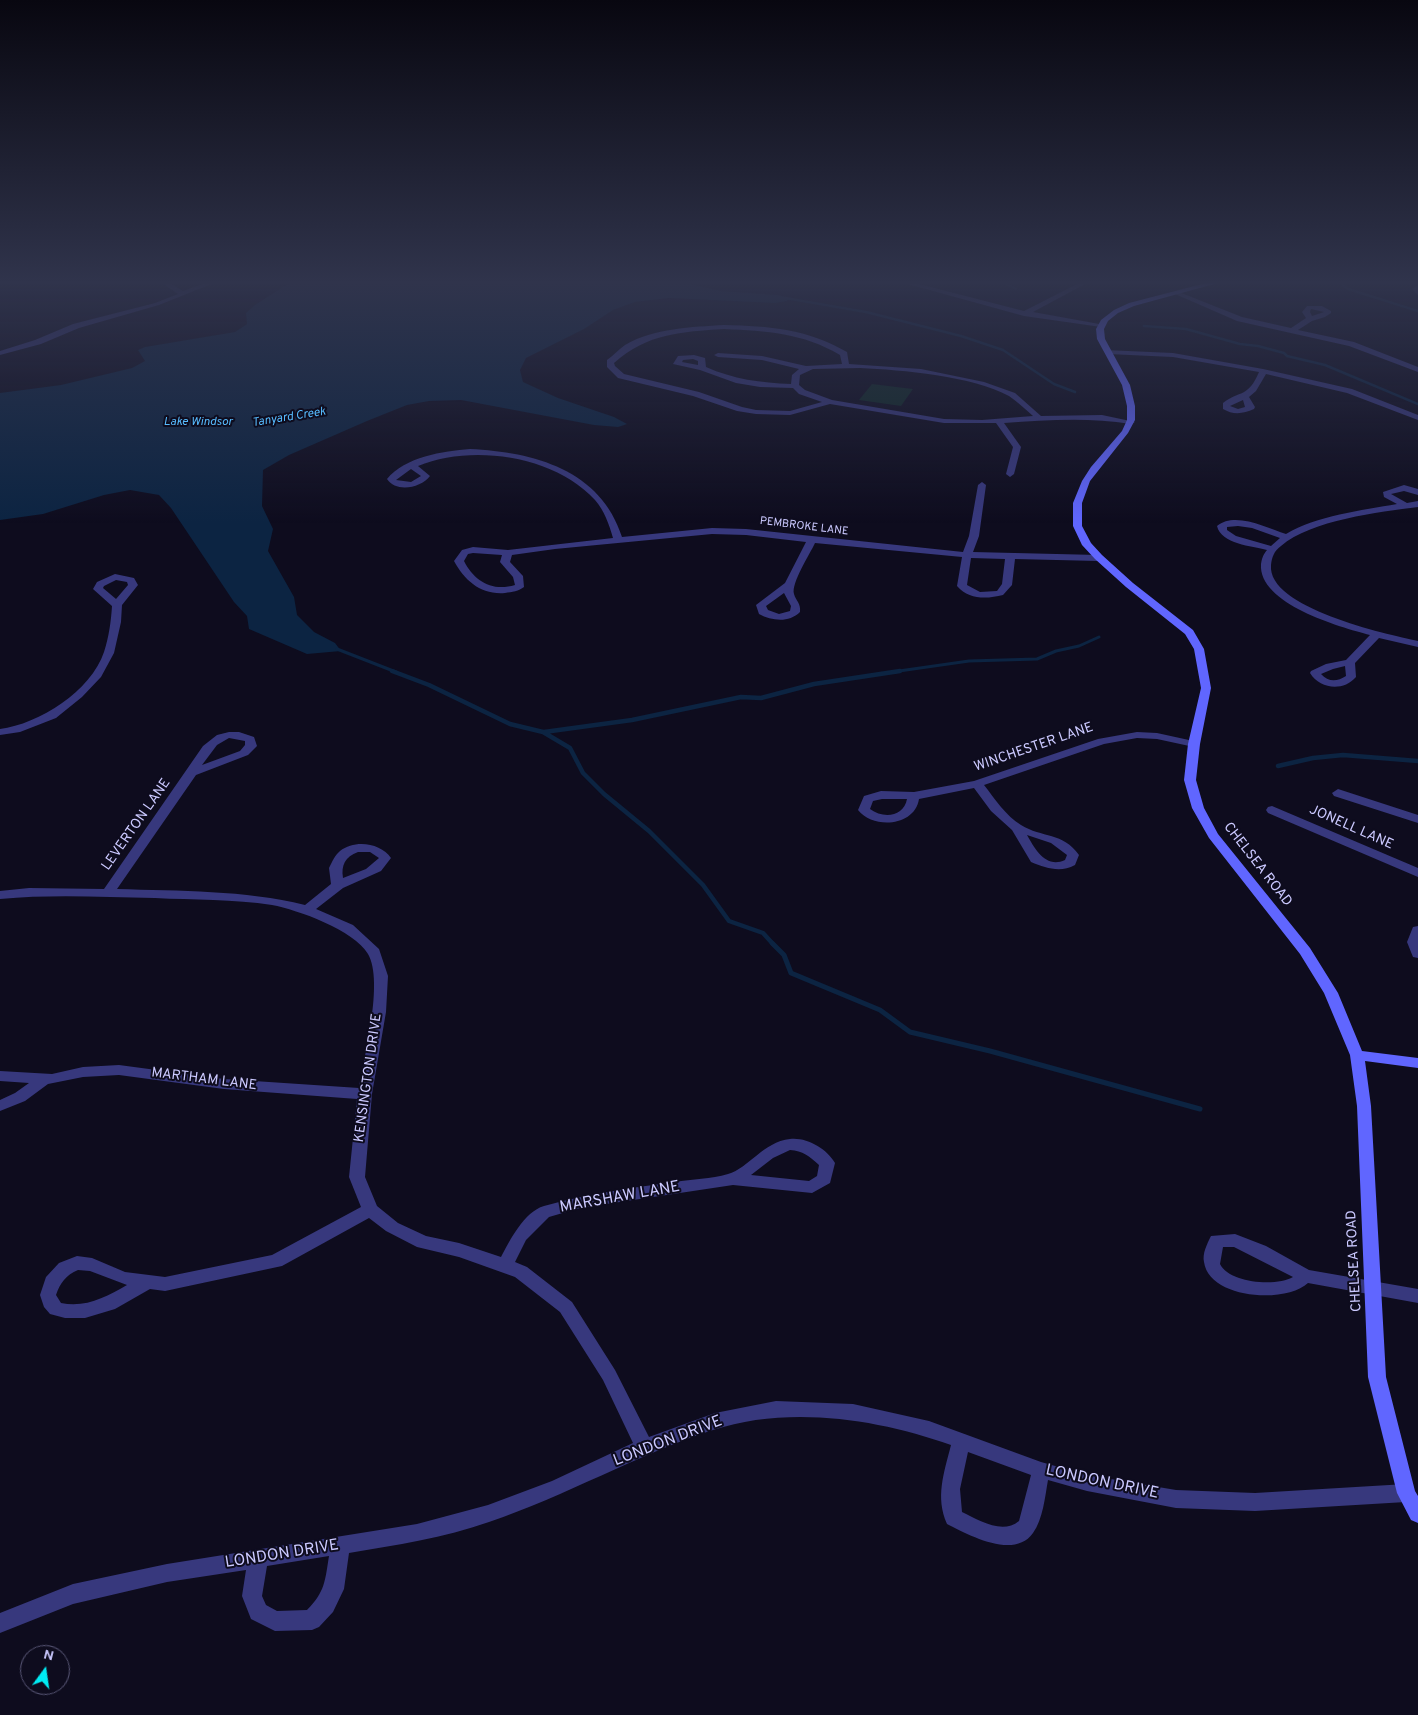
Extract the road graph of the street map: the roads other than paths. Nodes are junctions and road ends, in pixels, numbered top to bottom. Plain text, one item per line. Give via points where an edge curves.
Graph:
1 (610, 363) edge
2 (791, 363) edge
3 (846, 363) edge
4 (1115, 363) edge
5 (1218, 363) edge
6 (1400, 363) edge
7 (846, 366) junction
8 (702, 368) dead end
9 (805, 368) junction
10 (1263, 370) junction
11 (1418, 370) edge
12 (795, 386) junction
13 (1246, 397) dead end
14 (830, 402) junction
15 (1038, 417) junction
16 (1418, 418) edge
17 (998, 421) junction
18 (1131, 422) junction
19 (412, 466) dead end
20 (1010, 474) dead end
21 (982, 484) dead end
22 (1418, 492) edge
23 (1418, 504) edge
24 (1406, 506) junction
25 (1287, 538) junction
26 (618, 539) junction
27 (812, 540) junction
28 (1272, 549) junction
29 (508, 553) junction
30 (967, 554) junction
31 (1010, 557) junction
32 (1098, 558) junction
33 (789, 585) dead end
34 (117, 605) dead end
35 (1376, 635) junction
36 (1418, 644) edge
37 (1350, 662) dead end
38 (0, 732) edge
39 (1194, 744) junction
40 (191, 774) junction
41 (977, 784) junction
42 (1338, 793) dead end
43 (914, 796) dead end
44 (1272, 810) dead end
45 (1418, 819) edge
46 (1016, 828) dead end
47 (1418, 873) edge
48 (338, 885) dead end
49 (108, 893) junction
50 (0, 895) edge
51 (307, 910) junction
52 (1418, 930) edge
53 (1418, 954) edge
54 (1357, 1054) junction
55 (1418, 1063) edge
56 (0, 1076) edge
57 (44, 1079) junction
58 (365, 1094) junction
59 (0, 1106) edge
60 (733, 1179) junction
61 (370, 1210) junction
62 (505, 1265) junction
63 (1305, 1276) junction
64 (147, 1282) junction
65 (1371, 1289) junction
66 (1418, 1296) edge
67 (962, 1440) junction
68 (644, 1447) junction
69 (1041, 1470) junction
70 (1406, 1493) junction
71 (1418, 1514) edge
72 (340, 1546) junction
73 (258, 1558) junction
74 (0, 1623) edge

1 - 14 street via 610,367 621,376 756,412 790,413
2 - 9 street
3 - 7 street
4 - 18 street via 1131,398
5 - 10 street
6 - 11 street
7 - 9 street
7 - 15 street via 923,371 1001,390 1022,401
8 - 12 street via 745,382
9 - 12 street via 794,378
10 - 13 street
10 - 16 street via 1349,391
12 - 14 street via 802,392
14 - 17 street via 944,421
15 - 17 street
15 - 18 street via 1094,417
17 - 20 street via 1017,447
18 - 32 street, CHELSEA ROAD via 1093,468 1081,489 1075,518 1080,536
19 - 26 street via 439,456 466,452 510,456 547,466 581,483 594,494 611,516
21 - 30 street via 974,536
22 - 24 street via 1404,488 1387,492
23 - 24 street
24 - 25 street via 1338,518
25 - 28 street
25 - 28 street via 1248,525 1222,526 1222,531 1233,538
26 - 27 street, PEMBROKE LANE via 712,531
26 - 29 street, PEMBROKE LANE
27 - 30 street, PEMBROKE LANE
27 - 33 street
28 - 35 street via 1266,558 1265,572 1280,593 1316,614
29 - 29 street, PEMBROKE LANE via 505,562 518,576 520,584 506,591 488,590 476,584 459,561 466,552 473,550
30 - 31 street, PEMBROKE LANE
30 - 31 street via 962,586 982,596 1000,593 1007,585
31 - 32 street, PEMBROKE LANE
32 - 39 street, CHELSEA ROAD via 1189,632 1200,648 1206,688
34 - 38 street via 109,653 97,675 52,716 16,730
35 - 36 street
35 - 37 street
39 - 41 street, WINCHESTER LANE via 1137,735 1102,741
39 - 54 street, CHELSEA ROAD via 1190,780 1198,808 1213,835 1305,951 1331,993
40 - 40 street, LEVERTON LANE via 244,753 251,746 250,739 241,735 219,738 210,744
40 - 49 street, LEVERTON LANE
41 - 43 street, WINCHESTER LANE
41 - 46 street
42 - 45 street
44 - 47 street, JONELL LANE
48 - 51 street
49 - 50 street, KENSINGTON DRIVE
49 - 51 street, KENSINGTON DRIVE via 272,901
51 - 58 street, KENSINGTON DRIVE via 348,928 374,952 381,976 379,1012
52 - 53 street via 1414,942
54 - 55 street
54 - 65 street, CHELSEA ROAD via 1364,1106
56 - 57 street, MARTHAM LANE
57 - 58 street, MARTHAM LANE via 119,1070 224,1084
57 - 59 street, MARTHAM LANE via 20,1097
58 - 61 street, KENSINGTON DRIVE via 357,1177
60 - 60 street, MARSHAW LANE via 812,1188 824,1179 827,1163 806,1146 791,1143 776,1149
60 - 62 street, MARSHAW LANE via 580,1202 544,1212 520,1236
61 - 62 street via 392,1227 423,1242
61 - 64 street via 276,1261 165,1284
62 - 68 street via 521,1272 566,1307 609,1375
63 - 63 street via 1235,1240 1217,1241 1213,1251 1212,1265 1220,1276 1237,1285 1260,1289 1280,1287 1296,1284
63 - 65 street
64 - 64 street via 77,1263 65,1268 52,1282 48,1295 56,1309 85,1311 109,1304
65 - 66 street
65 - 70 street, CHELSEA ROAD via 1377,1377
67 - 68 street, LONDON DRIVE via 853,1412 776,1409 715,1421
67 - 69 street, LONDON DRIVE
67 - 69 street via 949,1506 954,1518 995,1536 1014,1535 1026,1527
68 - 72 street, LONDON DRIVE via 559,1487 488,1514 417,1533
69 - 70 street, LONDON DRIVE via 1088,1483 1176,1499 1255,1502
70 - 71 street, CHELSEA ROAD
72 - 73 street, LONDON DRIVE
72 - 73 street via 334,1589 326,1605 312,1620 275,1622 258,1612 252,1596
73 - 74 street, LONDON DRIVE via 167,1573 73,1594

